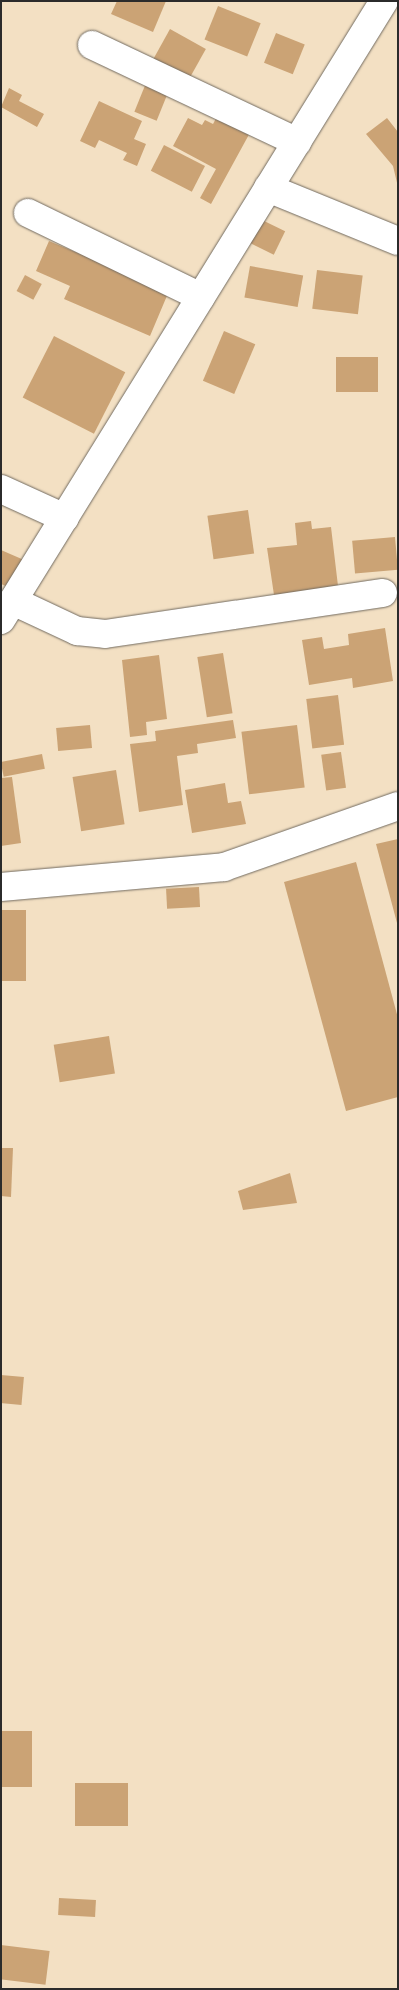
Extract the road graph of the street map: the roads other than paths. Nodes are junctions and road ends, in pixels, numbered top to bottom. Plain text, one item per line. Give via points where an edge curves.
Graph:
1 (384, 1) edge
2 (92, 45) dead end
3 (297, 142) junction
4 (268, 188) junction
5 (28, 213) dead end
6 (398, 240) edge
7 (202, 297) junction
8 (1, 489) edge
9 (65, 518) junction
10 (383, 593) dead end
11 (7, 611) edge
12 (398, 806) edge
13 (1, 887) edge

1 - 3 street
2 - 3 street
3 - 4 street
4 - 6 street
4 - 7 street
5 - 7 street
7 - 9 street
8 - 9 street
9 - 11 street
10 - 11 street via 105,634 77,632
12 - 13 street via 224,867

